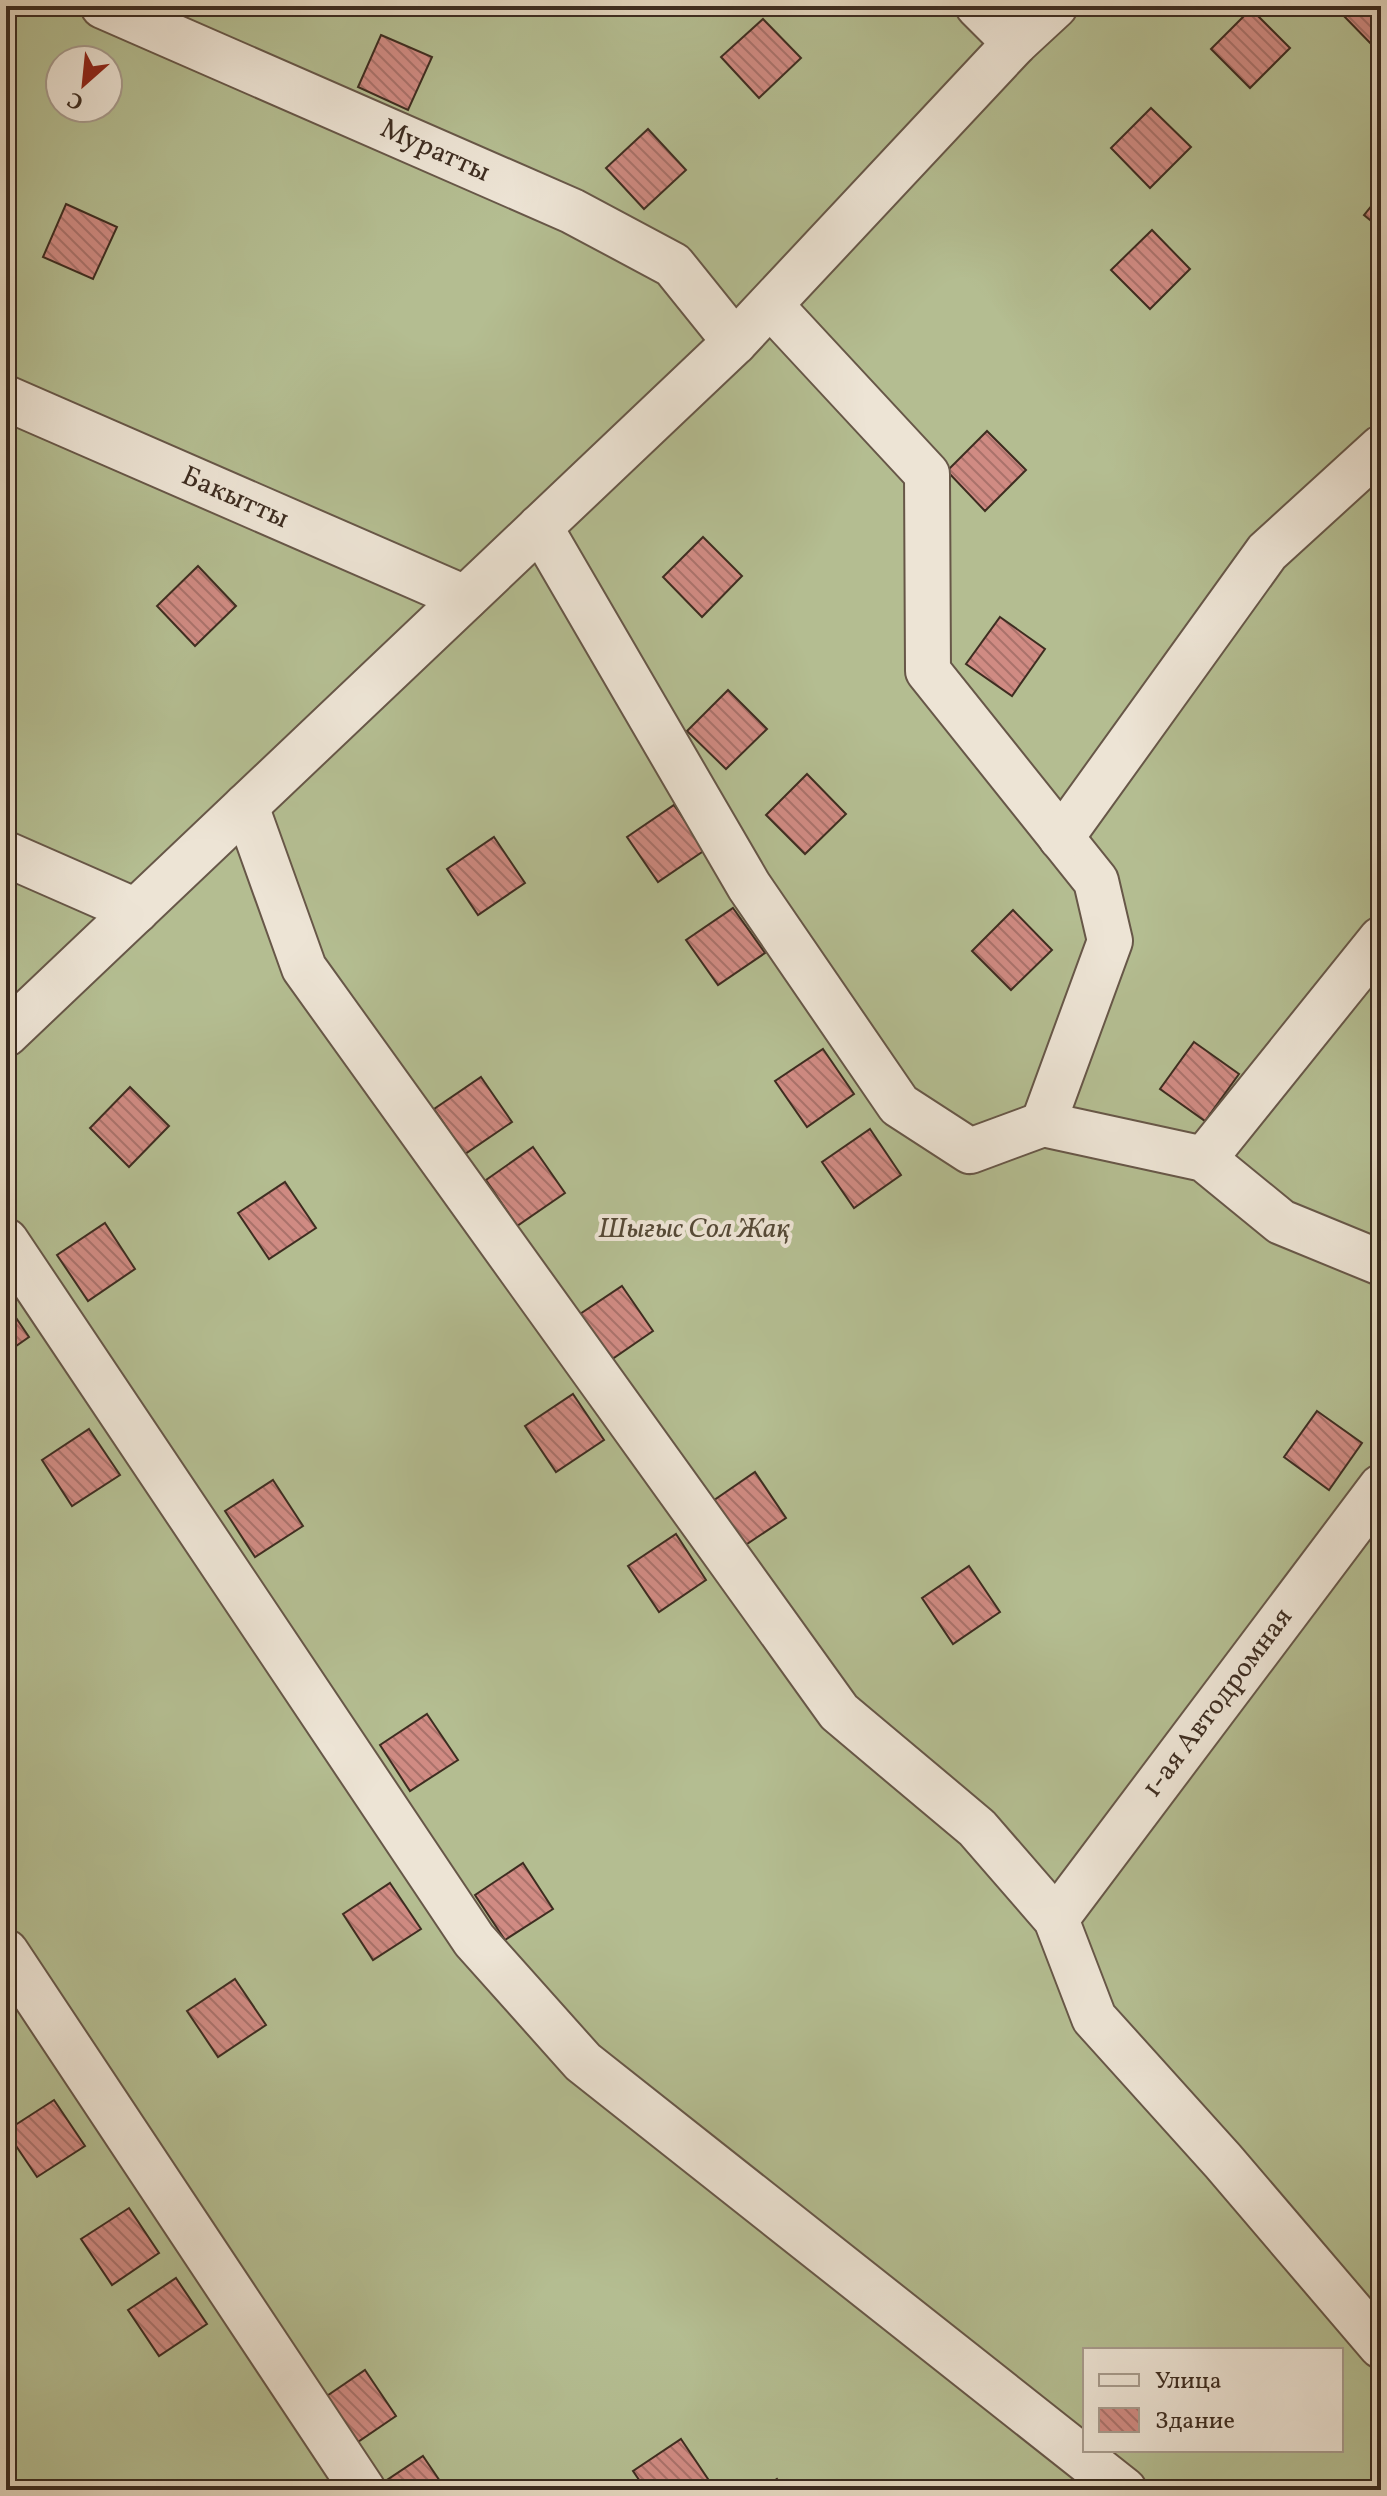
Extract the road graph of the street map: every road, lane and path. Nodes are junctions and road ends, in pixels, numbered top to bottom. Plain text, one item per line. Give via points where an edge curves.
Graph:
1 (103, 6) edge
2 (978, 6) edge
3 (1055, 6) edge
4 (1015, 43) junction
5 (771, 306) junction
6 (735, 342) junction
7 (6, 398) edge
8 (1381, 448) edge
9 (540, 527) junction
10 (465, 598) junction
11 (246, 806) junction
12 (1061, 838) junction
13 (6, 854) edge
14 (136, 911) junction
15 (1381, 939) edge
16 (6, 1034) edge
17 (1043, 1124) junction
18 (1204, 1159) junction
19 (6, 1241) edge
20 (1381, 1263) edge
21 (1381, 1487) edge
22 (1056, 1919) junction
23 (6, 1952) edge
24 (1381, 2346) edge
25 (363, 2490) edge
26 (1124, 2490) edge

1 - 6 street, Муратты via 572,211 661,258 673,265
2 - 4 street
3 - 4 street
4 - 5 street
5 - 6 street
5 - 12 street via 927,474 928,671
6 - 9 street
7 - 10 street, Бакытты
8 - 12 street via 1267,552
9 - 10 street
9 - 17 street via 749,886 899,1105 970,1151
10 - 11 street
11 - 14 street
11 - 22 street via 304,968 839,1712 977,1828
12 - 17 street via 1096,881 1110,941
13 - 14 street
14 - 16 street
15 - 18 street
17 - 18 street
18 - 20 street via 1281,1222
19 - 26 street via 474,1940 583,2062
21 - 22 street, 1-ая Автодромная
22 - 24 street via 1094,2018
23 - 25 street

